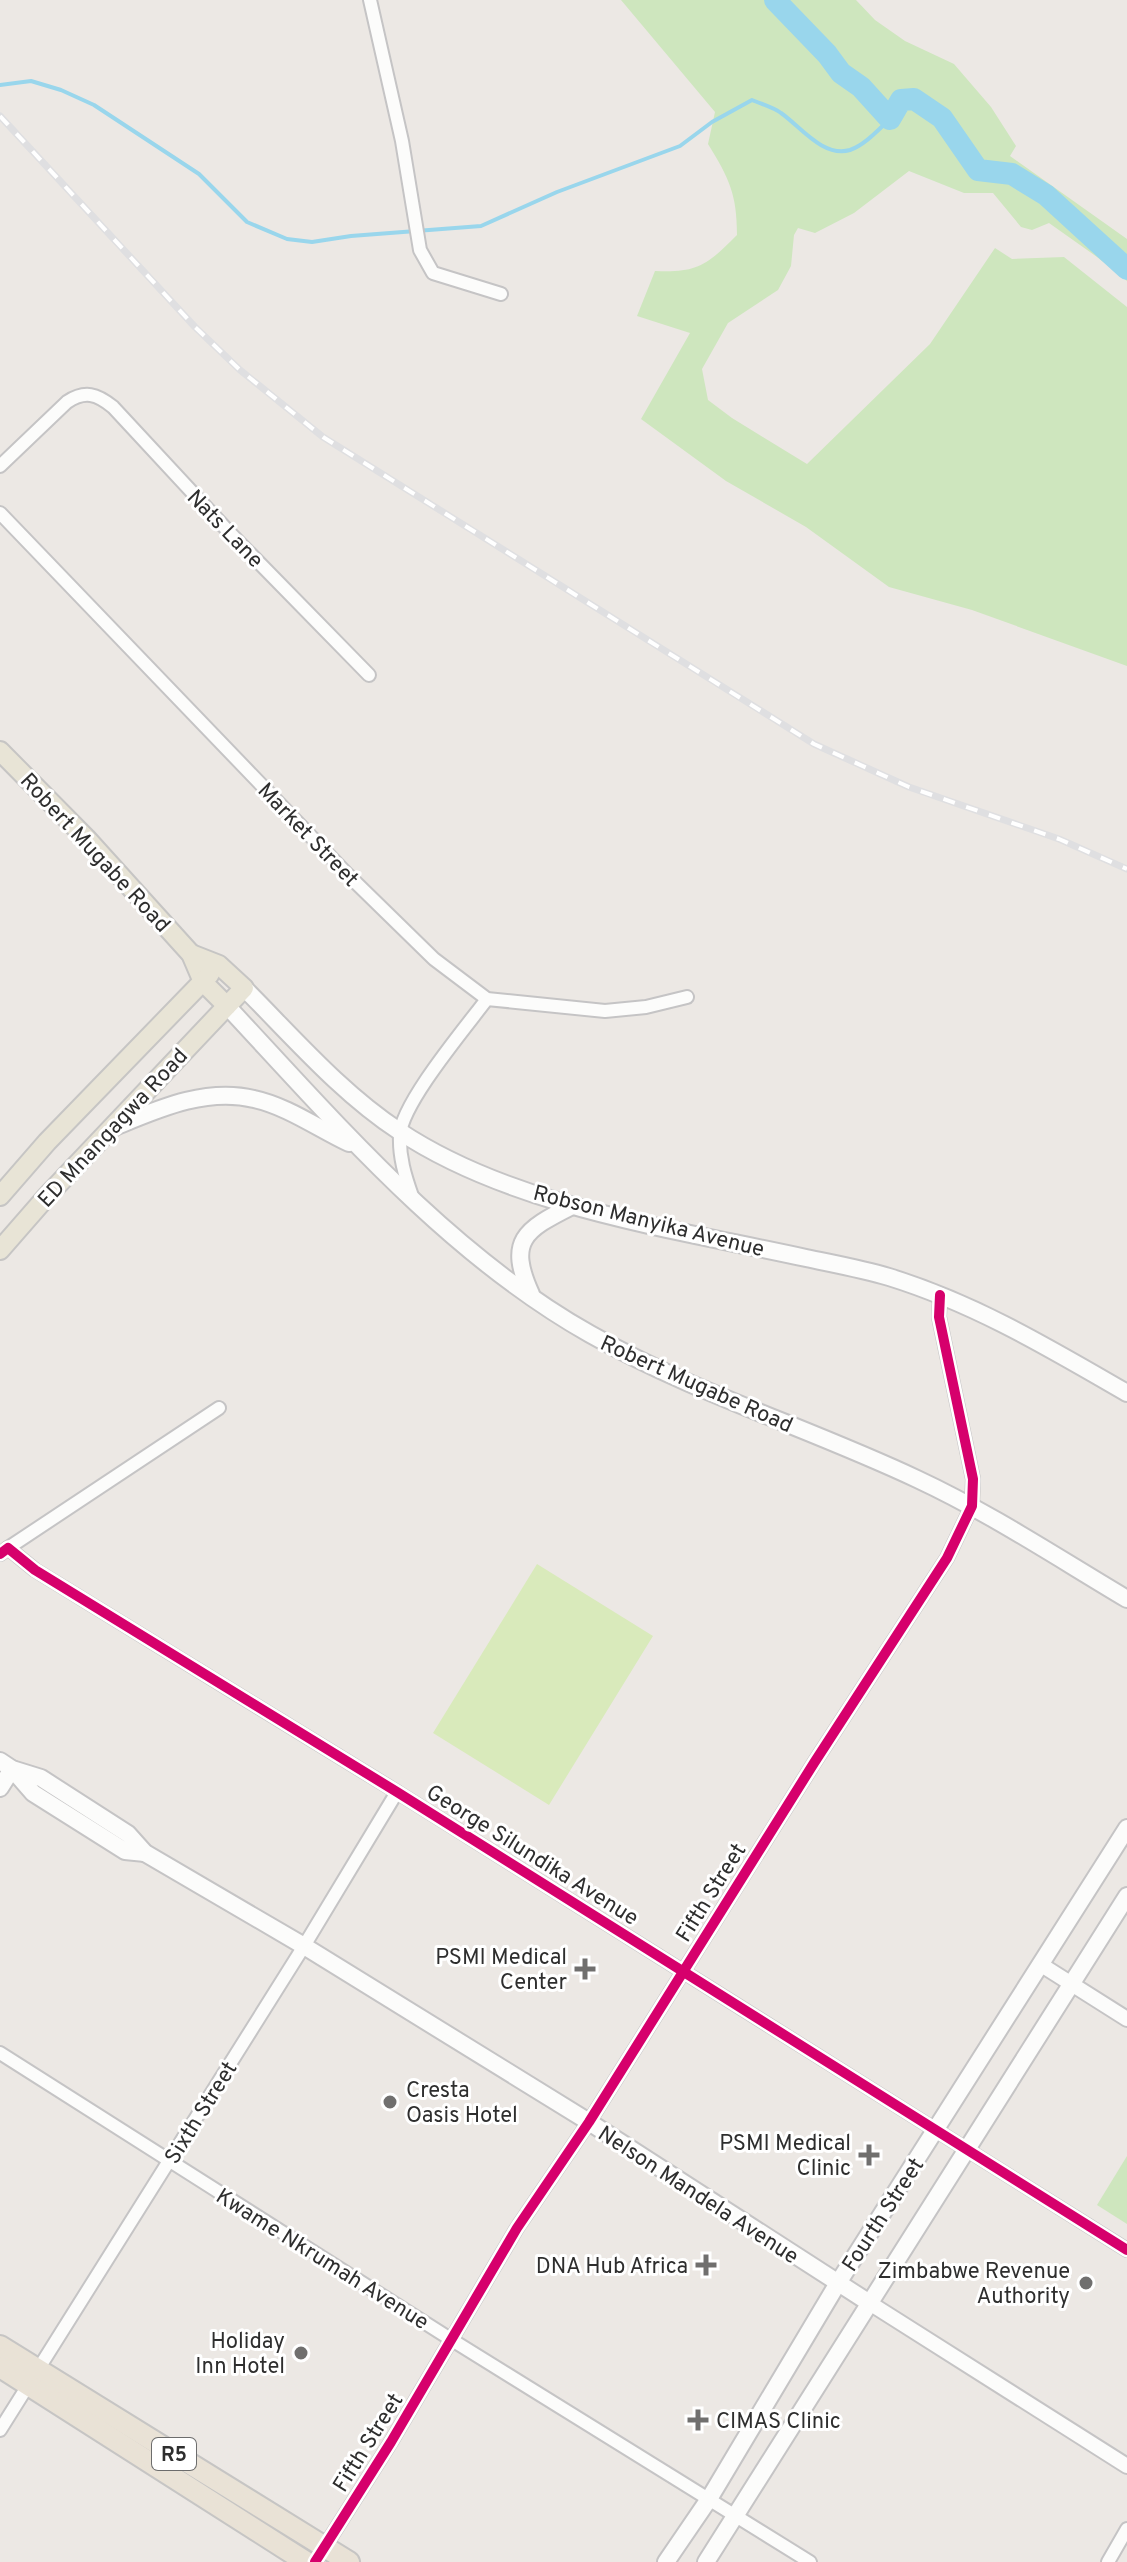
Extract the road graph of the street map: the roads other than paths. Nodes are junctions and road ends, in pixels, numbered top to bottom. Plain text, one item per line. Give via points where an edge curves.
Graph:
1 (370, 0) edge
2 (501, 294) dead end
3 (0, 466) edge
4 (0, 513) edge
5 (369, 675) dead end
6 (0, 751) edge
7 (191, 954) junction
8 (219, 965) junction
9 (203, 982) junction
10 (244, 988) junction
11 (687, 997) dead end
12 (487, 999) junction
13 (227, 1006) junction
14 (110, 1129) junction
15 (399, 1132) junction
16 (358, 1147) junction
17 (0, 1196) edge
18 (412, 1196) junction
19 (572, 1206) junction
20 (0, 1250) edge
21 (940, 1295) junction
22 (532, 1296) junction
23 (1127, 1393) edge
24 (219, 1408) dead end
25 (972, 1506) junction
26 (4, 1551) edge
27 (1127, 1599) edge
28 (6, 1765) edge
29 (0, 1788) edge
30 (397, 1792) junction
31 (1127, 1828) edge
32 (1127, 1896) edge
33 (304, 1946) junction
34 (1040, 1964) junction
35 (683, 1972) junction
36 (1071, 1983) junction
37 (1127, 2019) edge
38 (0, 2053) edge
39 (589, 2122) junction
40 (937, 2129) junction
41 (967, 2148) junction
42 (169, 2160) junction
43 (1127, 2250) edge
44 (838, 2283) junction
45 (868, 2302) junction
46 (452, 2340) junction
47 (0, 2346) edge
48 (0, 2367) edge
49 (34, 2377) junction
50 (0, 2430) edge
51 (1127, 2466) edge
52 (709, 2499) junction
53 (736, 2516) junction
54 (1127, 2529) edge
55 (320, 2554) edge
56 (306, 2562) edge
57 (349, 2562) edge
58 (666, 2562) edge
59 (706, 2562) edge
60 (810, 2562) edge
61 (1108, 2562) edge

1 - 2 street via 419,246 433,273
3 - 5 street, Nats Lane via 77,395 97,395
4 - 12 street, Market Street via 348,875 434,959
6 - 7 main road, Robert Mugabe Road
7 - 8 main road, Robert Mugabe Road
7 - 9 main road, Robert Mugabe Road
8 - 9 main road, ED Mnangagwa Road
8 - 10 main road, Robson Manyika Avenue
9 - 13 main road, Robert Mugabe Road
9 - 17 main road, ED Mnangagwa Road
10 - 13 main road, ED Mnangagwa Road
10 - 15 main road, Robson Manyika Avenue via 349,1092
11 - 12 street via 605,1011
12 - 15 street via 416,1097
13 - 14 main road, ED Mnangagwa Road
13 - 16 main road, Robert Mugabe Road
14 - 16 main road via 178,1103 230,1095 280,1108
14 - 20 main road, ED Mnangagwa Road
15 - 18 street via 402,1167
15 - 19 main road, Robson Manyika Avenue via 478,1172
16 - 18 main road, Robert Mugabe Road
18 - 22 main road, Robert Mugabe Road via 470,1251
19 - 21 main road, Robson Manyika Avenue via 886,1276
19 - 22 main road via 537,1226 521,1247 518,1259
21 - 23 main road, Robson Manyika Avenue via 1013,1327
21 - 25 street, Fifth Street via 941,1326 973,1479
22 - 25 main road, Robert Mugabe Road via 589,1334 677,1378
24 - 26 street
25 - 27 main road, Robert Mugabe Road
25 - 35 street, Fifth Street via 947,1558
26 - 30 street, George Silundika Avenue
28 - 29 main road
28 - 33 main road, Nelson Mandela Avenue via 33,1793 125,1851 145,1853
30 - 33 street, Sixth Street
30 - 35 street, George Silundika Avenue
31 - 34 main road, Fourth Street
32 - 36 main road
33 - 39 main road, Nelson Mandela Avenue
33 - 42 street, Sixth Street
34 - 36 street
34 - 40 main road, Fourth Street
35 - 39 street, Fifth Street
35 - 40 street, George Silundika Avenue
36 - 37 street
36 - 41 main road
38 - 42 street, Kwame Nkrumah Avenue
39 - 44 main road, Nelson Mandela Avenue
39 - 46 street, Fifth Street via 517,2228
40 - 41 street, George Silundika Avenue
40 - 44 main road, Fourth Street
41 - 43 street, George Silundika Avenue
41 - 45 main road
42 - 46 street, Kwame Nkrumah Avenue
42 - 49 street, Sixth Street
44 - 45 main road, Nelson Mandela Avenue
44 - 52 main road, Fourth Street
45 - 51 street, Nelson Mandela Avenue
45 - 53 main road
46 - 52 street, Kwame Nkrumah Avenue
46 - 55 street, Fifth Street
47 - 49 highway, R5
48 - 49 highway, R5
49 - 50 street, Sixth Street
49 - 55 highway, R5
49 - 56 highway, R5
52 - 53 street, Kwame Nkrumah Avenue
52 - 58 main road, Fourth Street
53 - 59 main road
53 - 60 street, Kwame Nkrumah Avenue
54 - 61 street
55 - 57 highway, R5

